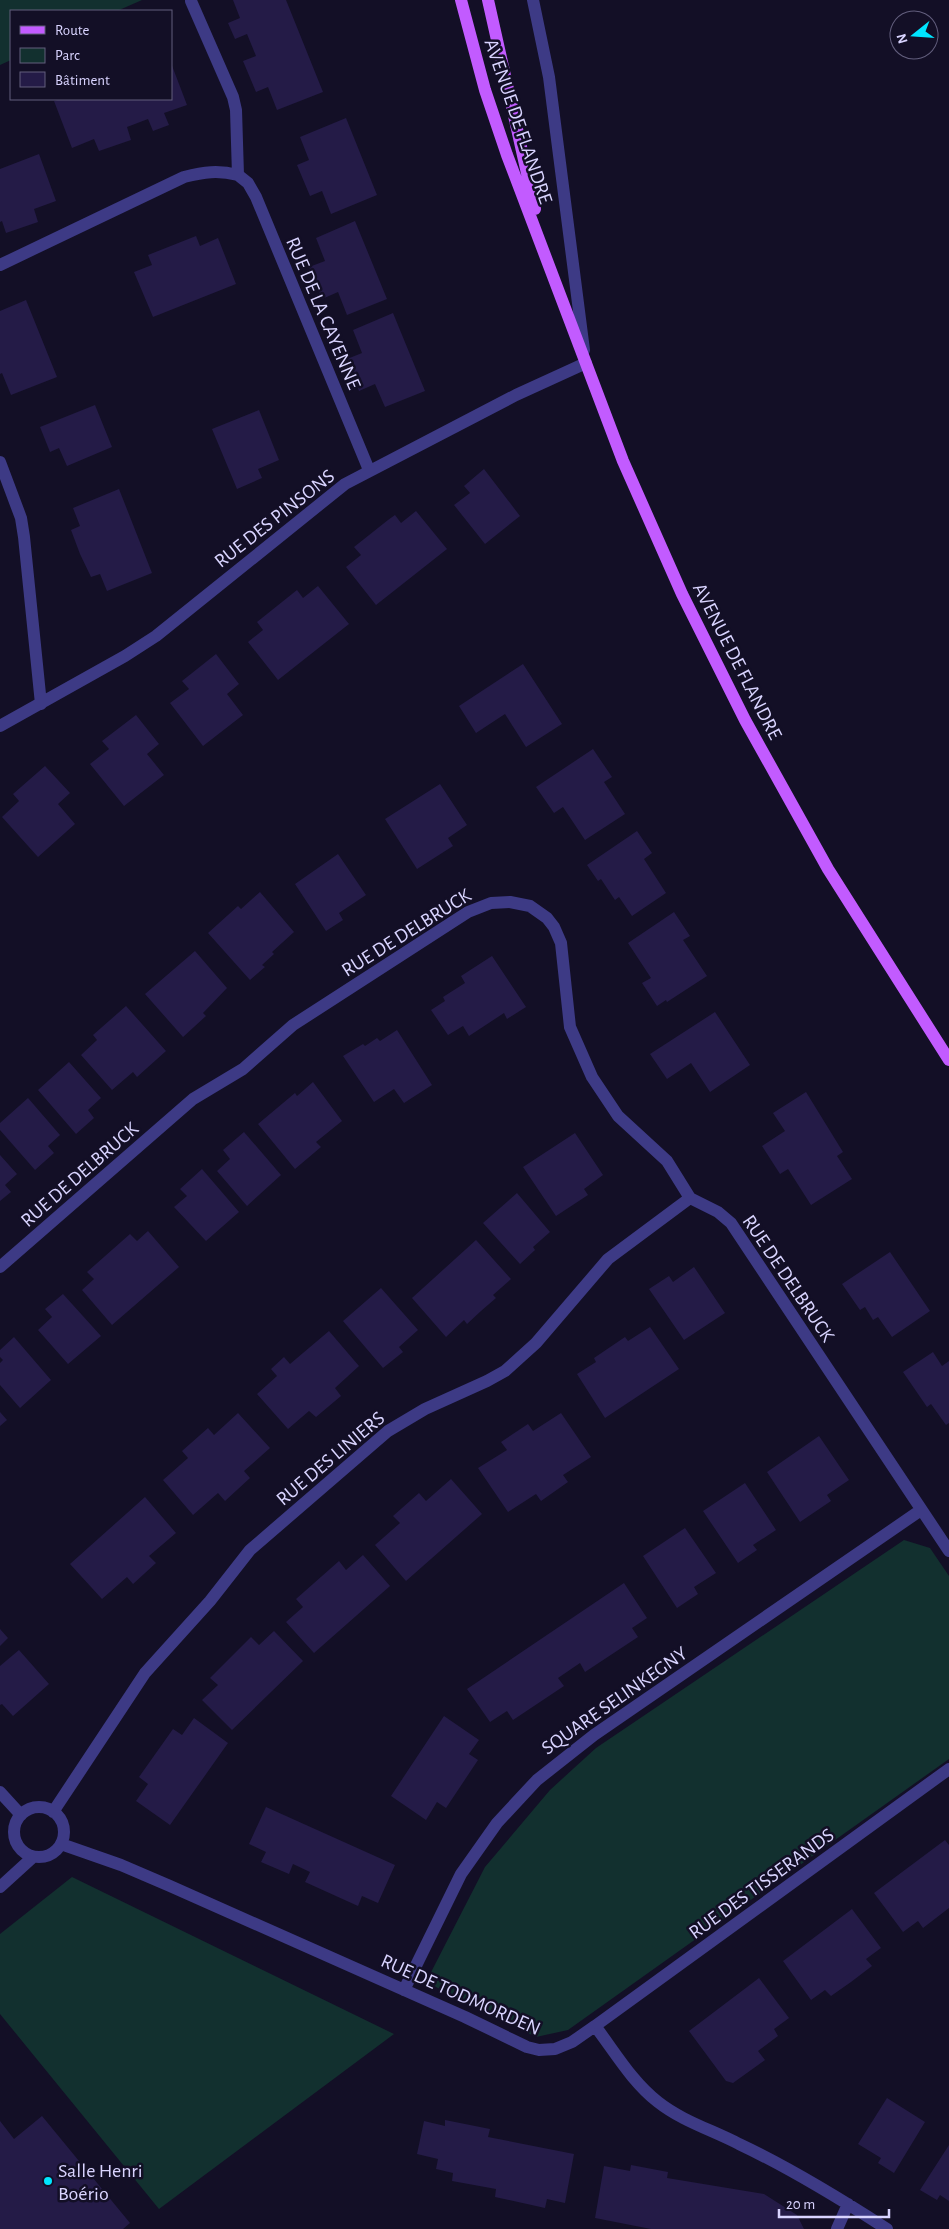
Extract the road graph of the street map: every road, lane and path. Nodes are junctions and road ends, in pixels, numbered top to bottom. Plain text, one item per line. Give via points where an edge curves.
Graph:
1 (461, 0) edge
2 (488, 0) edge
3 (533, 0) edge
4 (191, 2) dead end
5 (238, 175) junction
6 (546, 253) junction
7 (0, 265) edge
8 (586, 363) junction
9 (0, 462) edge
10 (369, 470) junction
11 (40, 704) junction
12 (0, 726) edge
13 (949, 1060) edge
14 (690, 1198) junction
15 (0, 1267) edge
16 (921, 1510) junction
17 (949, 1551) edge
18 (949, 1769) edge
19 (0, 1792) edge
20 (54, 1812) junction
21 (20, 1815) junction
22 (61, 1844) junction
23 (33, 1857) junction
24 (0, 1887) edge
25 (404, 1990) junction
26 (596, 2026) junction
27 (848, 2204) junction
28 (837, 2229) edge
29 (887, 2229) edge

1 - 6 main road, AVENUE DE FLANDRE via 485,90
2 - 6 main road, AVENUE DE FLANDRE
3 - 8 street via 549,77
4 - 5 street via 233,97
5 - 7 street via 221,170 184,177
5 - 10 street, RUE DE LA CAYENNE via 248,183 256,197
6 - 8 main road, AVENUE DE FLANDRE
8 - 10 street, RUE DES PINSONS
8 - 13 main road, AVENUE DE FLANDRE via 650,522 741,711 828,869
9 - 11 street via 21,518
10 - 11 street, RUE DES PINSONS via 323,501 156,636
11 - 12 street, RUE DES PINSONS
14 - 15 street, RUE DE DELBRUCK via 667,1161 618,1116 586,1066 570,1027 562,950 554,927 543,914 530,906 501,902 468,912 293,1025 243,1069 194,1100
14 - 16 street, RUE DE DELBRUCK via 718,1212 730,1223
14 - 20 street, RUE DES LINIERS via 608,1258 536,1343 512,1365 388,1431 250,1550 146,1673
16 - 17 street, RUE DE DELBRUCK
16 - 25 street, SQUARE SELINKEGNY via 594,1735 537,1780 497,1823 466,1866
18 - 26 street, RUE DES TISSERANDS
19 - 21 street
20 - 21 street via 36,1807
20 - 22 street via 64,1826
21 - 23 street via 14,1826 15,1840 21,1851
22 - 23 street via 50,1855
22 - 25 street, RUE DE TODMORDEN via 129,1868
23 - 24 street
25 - 26 street, RUE DE TODMORDEN via 539,2050 563,2046
26 - 27 street via 640,2085 658,2102
27 - 28 street
27 - 29 street

